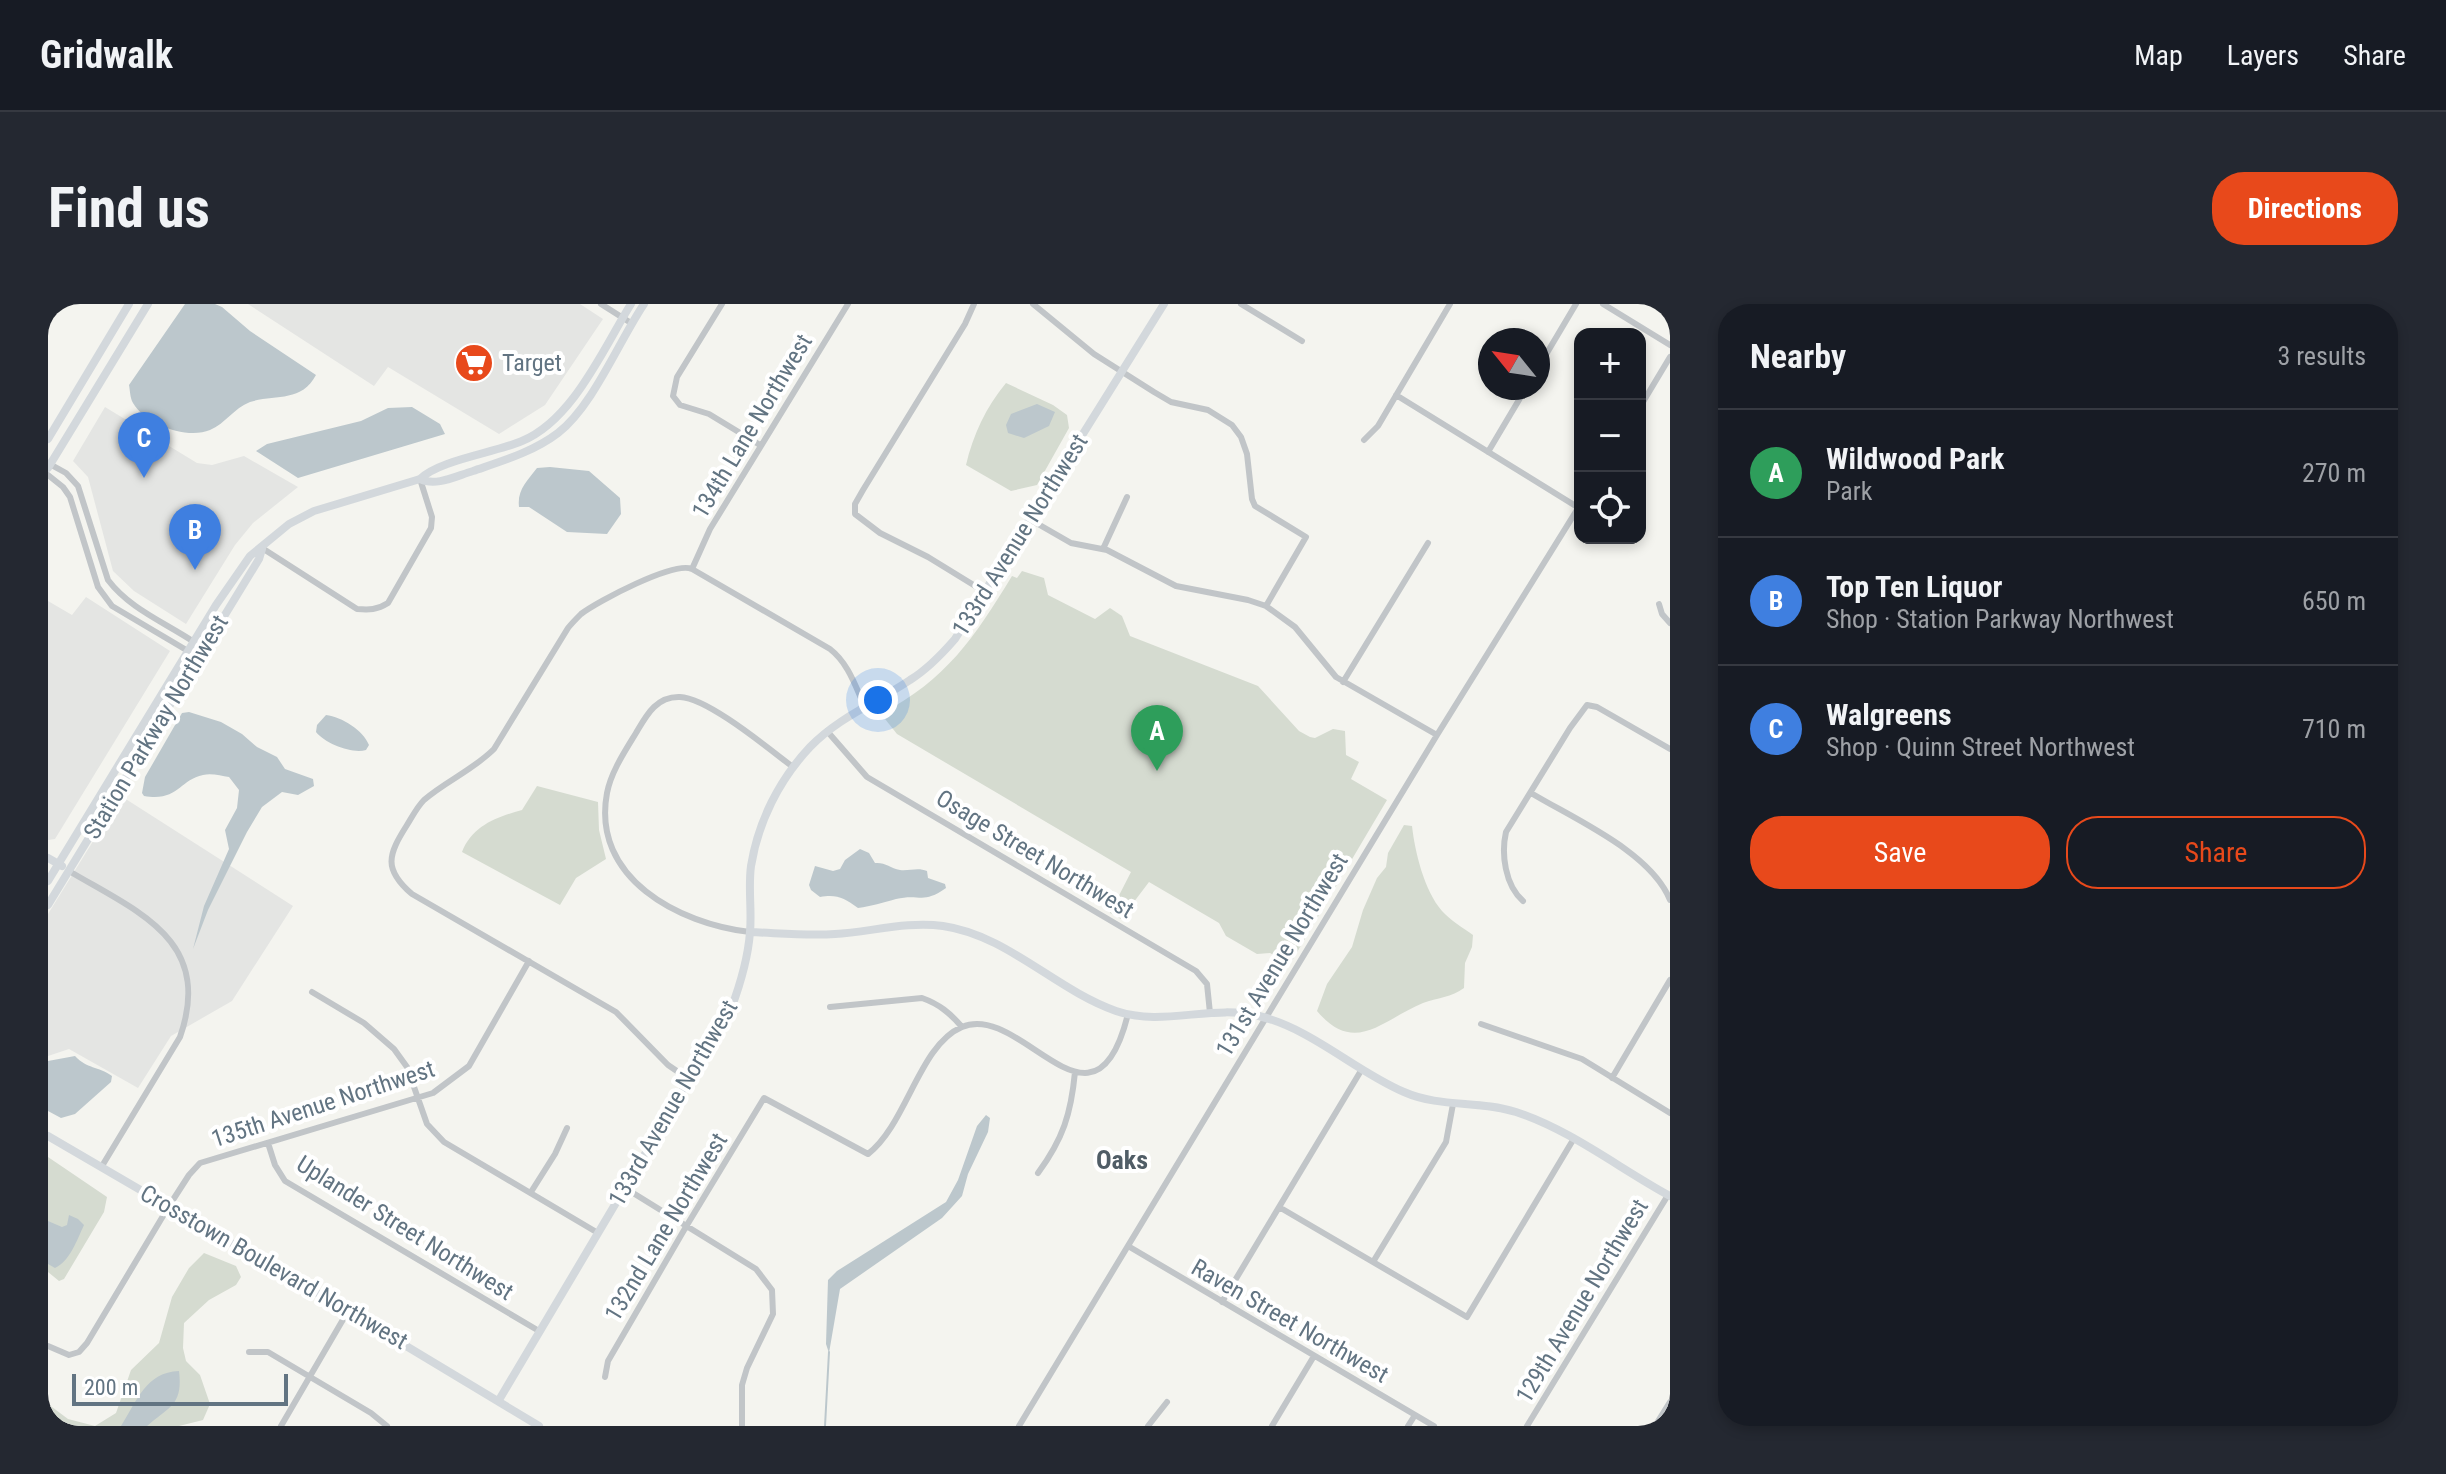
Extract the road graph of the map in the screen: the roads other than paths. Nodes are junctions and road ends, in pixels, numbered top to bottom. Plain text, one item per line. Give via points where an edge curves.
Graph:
1 (129, 304) edge
2 (148, 304) edge
3 (601, 304) edge
4 (631, 304) edge
5 (722, 304) edge
6 (848, 304) edge
7 (974, 304) edge
8 (1033, 304) edge
9 (1164, 304) edge
10 (1241, 304) edge
11 (1450, 304) edge
12 (1576, 304) edge
13 (1603, 304) edge
14 (642, 307) edge
15 (623, 318) junction
16 (631, 323) junction
17 (1302, 341) dead end
18 (1670, 345) edge
19 (1550, 348) edge
20 (1670, 357) edge
21 (1124, 371) junction
22 (585, 380) junction
23 (595, 386) junction
24 (1396, 395) junction
25 (1519, 400) edge
26 (1644, 400) edge
27 (48, 439) edge
28 (1364, 440) dead end
29 (760, 445) junction
30 (1488, 452) junction
31 (49, 465) edge
32 (48, 475) edge
33 (420, 479) junction
34 (1127, 497) dead end
35 (1574, 503) edge
36 (1574, 514) edge
37 (1031, 520) junction
38 (1428, 543) dead end
39 (262, 548) junction
40 (1103, 549) junction
41 (692, 569) junction
42 (985, 592) junction
43 (1659, 604) dead end
44 (1266, 606) junction
45 (1670, 623) edge
46 (194, 642) junction
47 (188, 651) junction
48 (202, 652) junction
49 (1343, 682) junction
50 (864, 705) junction
51 (827, 731) junction
52 (1437, 735) junction
53 (1670, 749) edge
54 (793, 767) junction
55 (1531, 793) junction
56 (48, 858) edge
57 (58, 864) junction
58 (69, 871) junction
59 (48, 881) edge
60 (1670, 900) edge
61 (1523, 901) dead end
62 (48, 905) edge
63 (750, 932) junction
64 (529, 961) junction
65 (1669, 983) edge
66 (312, 992) dead end
67 (830, 1007) dead end
68 (1210, 1013) junction
69 (1128, 1014) junction
70 (1266, 1018) junction
71 (1481, 1024) dead end
72 (962, 1027) junction
73 (1362, 1069) junction
74 (1075, 1072) junction
75 (1612, 1078) junction
76 (690, 1080) junction
77 (418, 1098) junction
78 (1453, 1104) junction
79 (1670, 1113) edge
80 (567, 1128) dead end
81 (48, 1136) edge
82 (1573, 1140) junction
83 (268, 1143) junction
84 (102, 1166) junction
85 (1038, 1173) dead end
86 (625, 1188) junction
87 (531, 1192) junction
88 (1669, 1195) edge
89 (169, 1206) junction
90 (1279, 1207) junction
91 (687, 1225) junction
92 (598, 1233) junction
93 (1128, 1246) junction
94 (1373, 1262) junction
95 (1222, 1302) junction
96 (348, 1311) junction
97 (539, 1331) junction
98 (48, 1346) edge
99 (249, 1352) dead end
100 (1314, 1356) junction
101 (310, 1377) junction
102 (605, 1377) dead end
103 (499, 1400) junction
104 (1167, 1402) dead end
105 (1670, 1402) edge
106 (1415, 1415) junction
107 (281, 1426) edge
108 (387, 1426) edge
109 (539, 1426) edge
110 (742, 1426) edge
111 (1019, 1426) edge
112 (1148, 1426) edge
113 (1272, 1426) edge
114 (1408, 1426) edge
115 (1434, 1426) edge
116 (1527, 1426) edge
117 (1655, 1426) edge

1 - 27 street
2 - 31 street
3 - 15 street
4 - 14 street
4 - 15 street, Station Parkway Northwest
5 - 29 street via 677,377 673,396 680,405 709,414
6 - 29 street, 134th Lane Northwest
7 - 42 street via 855,504 855,514
8 - 21 street via 1094,354
9 - 21 street, 133rd Avenue Northwest
10 - 17 street
11 - 24 street
12 - 19 street
13 - 18 street
14 - 16 street, Station Parkway Northwest
15 - 16 street
15 - 22 street, Station Parkway Northwest
16 - 23 street, Station Parkway Northwest
20 - 26 street
21 - 37 street, 133rd Avenue Northwest
21 - 44 street via 1171,402 1208,410 1232,425 1247,454 1255,506 1306,537
22 - 23 street
22 - 33 street, Station Parkway Northwest via 539,433
23 - 33 street, Station Parkway Northwest via 568,424 547,441 437,482
24 - 28 street
24 - 30 street
25 - 30 street
29 - 41 street, 134th Lane Northwest
30 - 35 street
31 - 46 street via 78,486 116,591
32 - 47 street via 70,497 105,598
33 - 39 street, Station Parkway Northwest via 314,511
33 - 39 street via 431,528 381,608 357,609
34 - 40 street
36 - 52 street, 131st Avenue Northwest
37 - 40 street via 1071,543
37 - 42 street, 133rd Avenue Northwest
38 - 49 street
39 - 46 street, Station Parkway Northwest via 234,576
39 - 48 street, Station Parkway Northwest
40 - 44 street via 1176,586
41 - 50 street via 839,655
41 - 64 street via 676,568 583,613 568,628 494,749 422,802 394,847 392,873 412,894
42 - 50 street, 133rd Avenue Northwest via 934,662
43 - 45 street
44 - 49 street via 1295,627
46 - 47 street, Station Parkway Northwest
46 - 48 street
47 - 48 street
47 - 57 street, Station Parkway Northwest
48 - 58 street, Station Parkway Northwest
49 - 52 street
50 - 51 street, 133rd Avenue Northwest
51 - 54 street, 133rd Avenue Northwest
51 - 68 street, Osage Street Northwest via 867,777 1196,971 1207,984
52 - 70 street, 131st Avenue Northwest
53 - 55 street via 1587,705
54 - 63 street, 133rd Avenue Northwest via 756,843
54 - 63 street via 690,699 669,697 649,711 607,791 613,855 638,886 672,909 723,929
55 - 60 street via 1648,866
55 - 61 street via 1506,832 1503,848 1509,876
56 - 57 street
57 - 58 street
57 - 59 street, Station Parkway Northwest
58 - 62 street, Station Parkway Northwest
58 - 84 street via 161,928 175,945 189,995 180,1037
63 - 69 street via 834,935 945,926 985,939 1101,1005
63 - 76 street, 133rd Avenue Northwest via 731,1009
64 - 76 street via 616,1012
64 - 77 street, 135th Avenue Northwest via 469,1066
65 - 75 street
66 - 77 street via 382,1036 407,1067
67 - 72 street via 922,998 943,1008
68 - 69 street via 1168,1018
68 - 70 street
69 - 74 street via 1113,1058 1092,1071
70 - 73 street
70 - 93 street, 131st Avenue Northwest
71 - 75 street via 1582,1059
72 - 74 street via 984,1023 999,1028
72 - 91 street, 132nd Lane Northwest via 940,1043 890,1129 868,1154 764,1098
73 - 78 street via 1415,1097
73 - 90 street
74 - 85 street via 1058,1146
75 - 79 street
76 - 86 street, 133rd Avenue Northwest
77 - 83 street, 135th Avenue Northwest
77 - 87 street via 427,1124 444,1142
78 - 82 street via 1511,1111
78 - 94 street via 1446,1142
80 - 87 street
81 - 84 street, Crosstown Boulevard Northwest
82 - 88 street
82 - 94 street via 1467,1317
83 - 89 street, 135th Avenue Northwest via 200,1163
83 - 97 street, Uplander Street Northwest via 285,1181
84 - 89 street, Crosstown Boulevard Northwest
86 - 91 street
86 - 92 street, 133rd Avenue Northwest
87 - 92 street
88 - 116 street, 129th Avenue Northwest
89 - 96 street, Crosstown Boulevard Northwest
89 - 98 street, 135th Avenue Northwest via 87,1343 69,1355
90 - 94 street
90 - 95 street
91 - 102 street, 132nd Lane Northwest via 608,1361
91 - 110 street via 756,1269 773,1295 773,1314 742,1385
92 - 97 street, 133rd Avenue Northwest
93 - 95 street, Raven Street Northwest
93 - 111 street, 131st Avenue Northwest
95 - 100 street, Raven Street Northwest
96 - 101 street
96 - 103 street, Crosstown Boulevard Northwest
97 - 103 street, 133rd Avenue Northwest
99 - 101 street via 268,1352
100 - 106 street, Raven Street Northwest
100 - 113 street
101 - 107 street
101 - 108 street
103 - 109 street, Crosstown Boulevard Northwest
104 - 112 street
105 - 117 street
106 - 114 street
106 - 115 street, Raven Street Northwest

